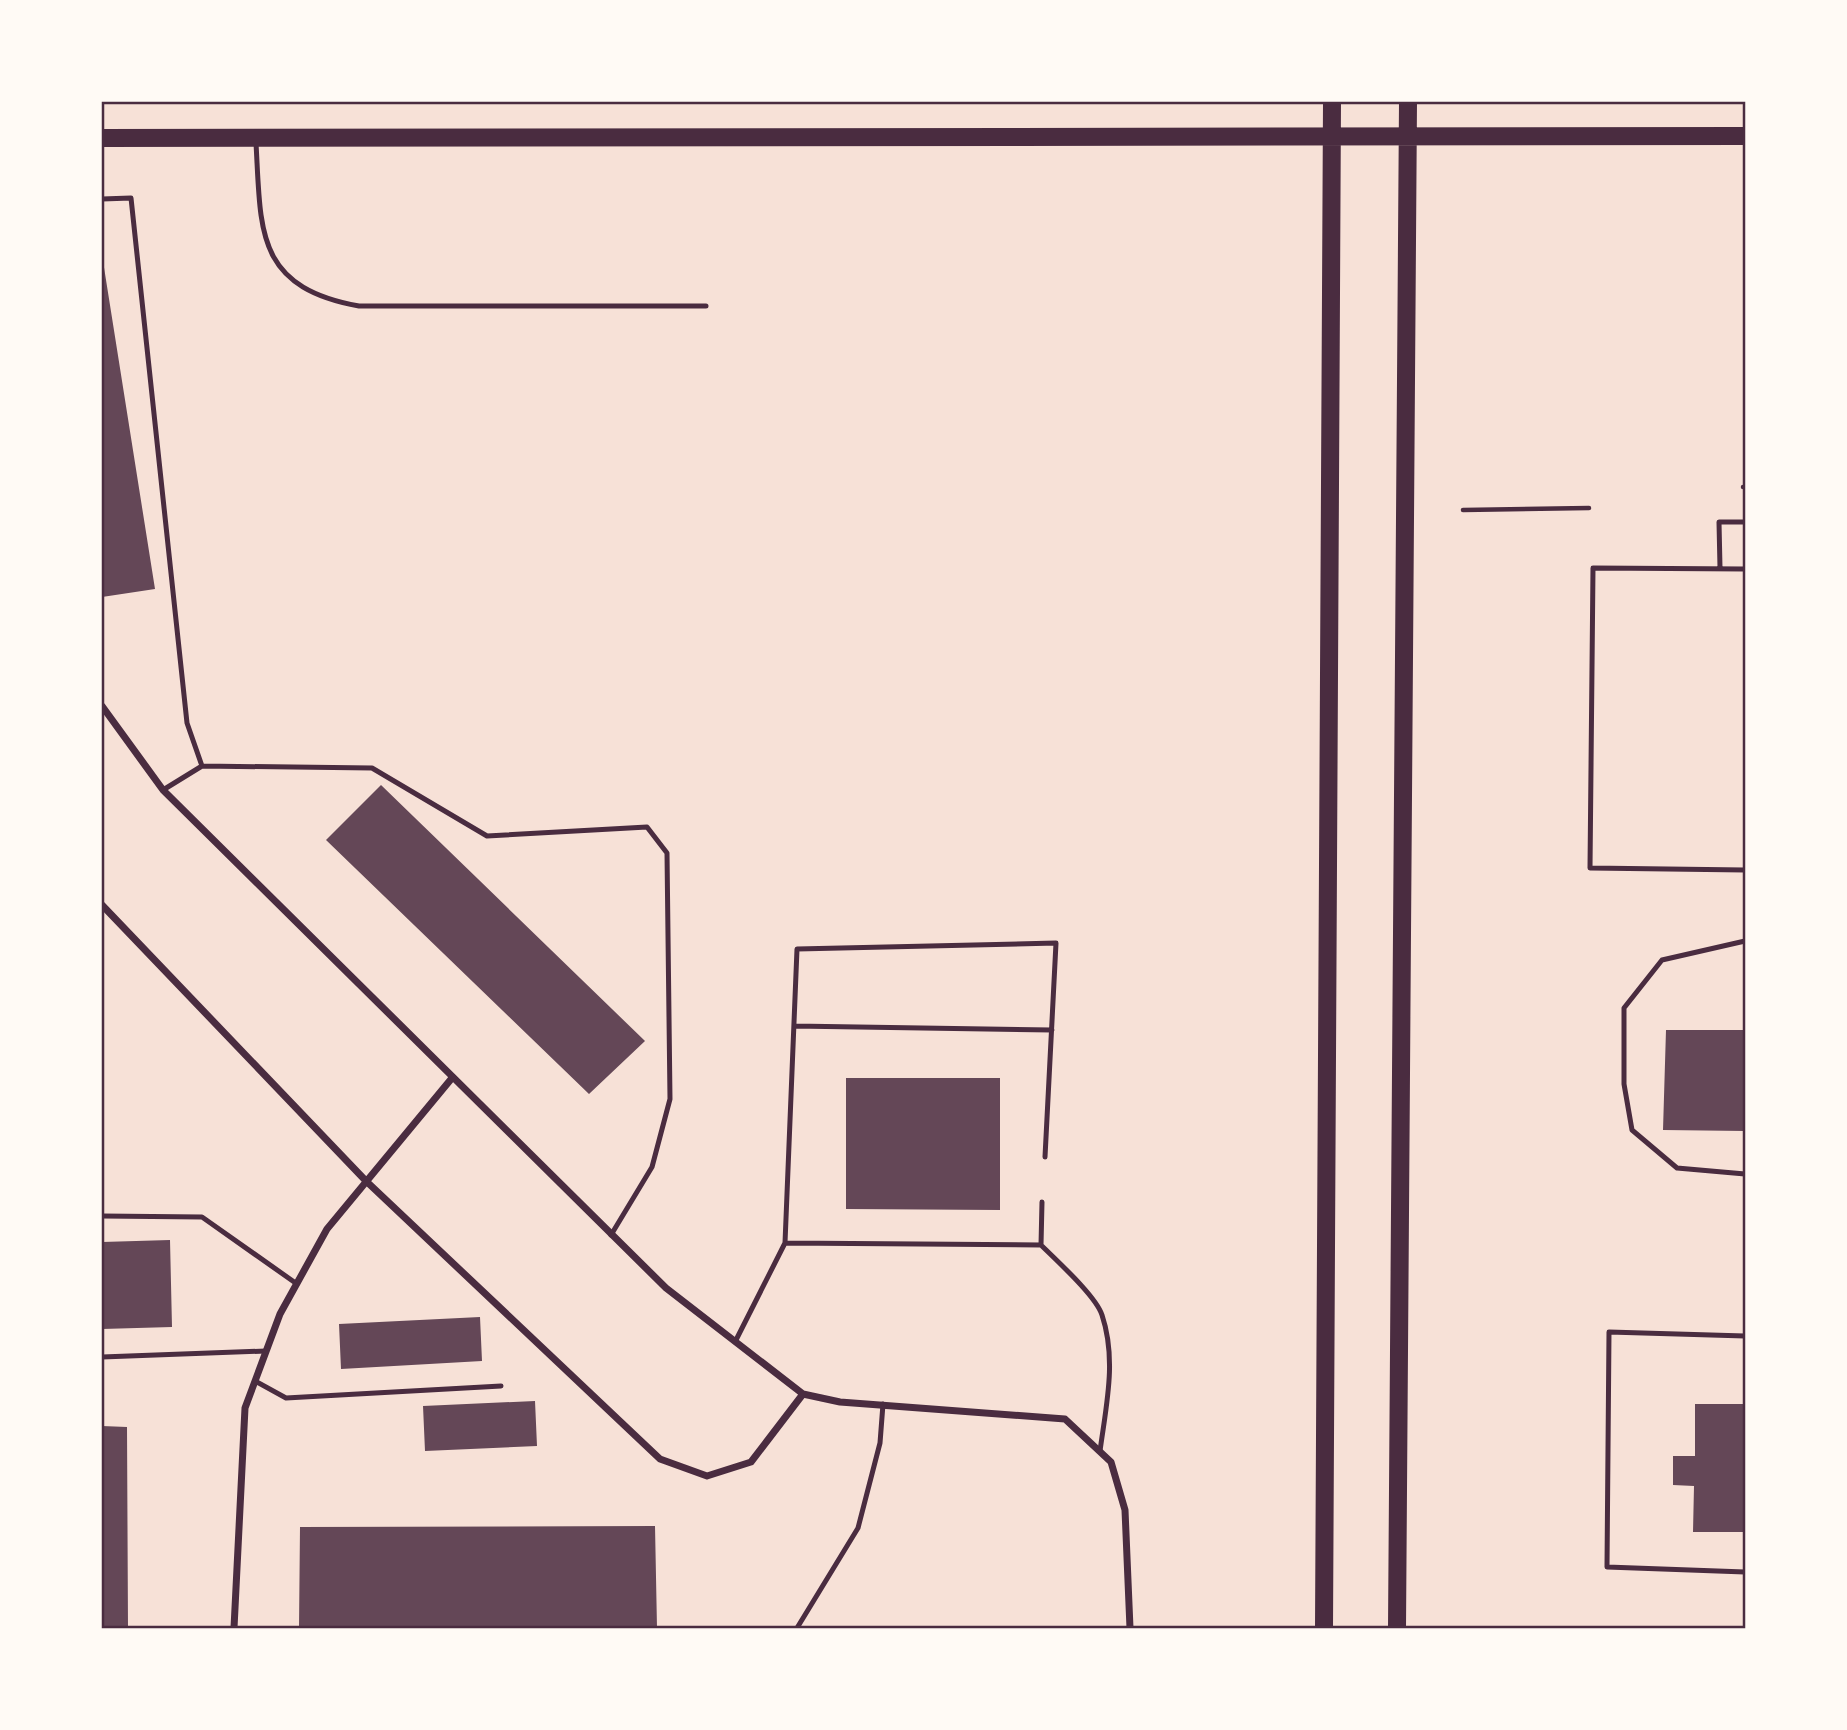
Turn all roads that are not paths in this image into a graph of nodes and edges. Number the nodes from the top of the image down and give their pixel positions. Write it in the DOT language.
graph roads {
  1 [pos="1332,102"];
  2 [pos="1408,102"];
  3 [pos="1745,136"];
  4 [pos="1330,137"];
  5 [pos="102,138"];
  6 [pos="1408,138"];
  7 [pos="256,139"];
  8 [pos="102,199"];
  9 [pos="705,306"];
  10 [pos="1745,522"];
  11 [pos="1720,568"];
  12 [pos="1745,569"];
  13 [pos="102,706"];
  14 [pos="202,766"];
  15 [pos="163,790"];
  16 [pos="1745,870"];
  17 [pos="102,905"];
  18 [pos="1745,941"];
  19 [pos="794,1026"];
  20 [pos="1052,1030"];
  21 [pos="452,1078"];
  22 [pos="1045,1157"];
  23 [pos="1745,1174"];
  24 [pos="366,1181"];
  25 [pos="1042,1202"];
  26 [pos="102,1216"];
  27 [pos="611,1235"];
  28 [pos="785,1243"];
  29 [pos="1041,1245"];
  30 [pos="297,1283"];
  31 [pos="1745,1336"];
  32 [pos="735,1342"];
  33 [pos="266,1351"];
  34 [pos="102,1357"];
  35 [pos="255,1381"];
  36 [pos="501,1387"];
  37 [pos="803,1394"];
  38 [pos="883,1404"];
  39 [pos="1100,1451"];
  40 [pos="1745,1572"];
  41 [pos="234,1629"];
  42 [pos="797,1629"];
  43 [pos="1130,1629"];
  44 [pos="1324,1629"];
  45 [pos="1397,1629"];
  1 -- 4 [label="main road"];
  2 -- 6 [label="main road"];
  3 -- 6 [label="main road"];
  4 -- 6 [label="main road"];
  4 -- 7 [label="main road"];
  4 -- 44 [label="main road"];
  5 -- 7 [label="main road"];
  6 -- 45 [label="main road"];
  7 -- 9 [label="lane"];
  8 -- 14 [label="lane"];
  10 -- 11 [label="lane"];
  11 -- 12 [label="lane"];
  11 -- 16 [label="lane"];
  13 -- 15 [label="street"];
  14 -- 15 [label="lane"];
  14 -- 27 [label="lane"];
  15 -- 21 [label="street"];
  17 -- 24 [label="street"];
  18 -- 23 [label="lane"];
  19 -- 20 [label="lane"];
  19 -- 20 [label="lane"];
  19 -- 28 [label="lane"];
  20 -- 22 [label="lane"];
  21 -- 24 [label="street"];
  21 -- 27 [label="street"];
  24 -- 30 [label="street"];
  24 -- 37 [label="street"];
  25 -- 29 [label="lane"];
  26 -- 30 [label="lane"];
  27 -- 32 [label="street"];
  28 -- 29 [label="lane"];
  28 -- 32 [label="lane"];
  29 -- 39 [label="lane"];
  30 -- 33 [label="street"];
  31 -- 40 [label="lane"];
  32 -- 37 [label="street"];
  33 -- 34 [label="lane"];
  33 -- 35 [label="street"];
  35 -- 36 [label="lane"];
  35 -- 41 [label="street"];
  37 -- 38 [label="street"];
  38 -- 39 [label="street"];
  38 -- 42 [label="lane"];
  39 -- 43 [label="street"];
}
